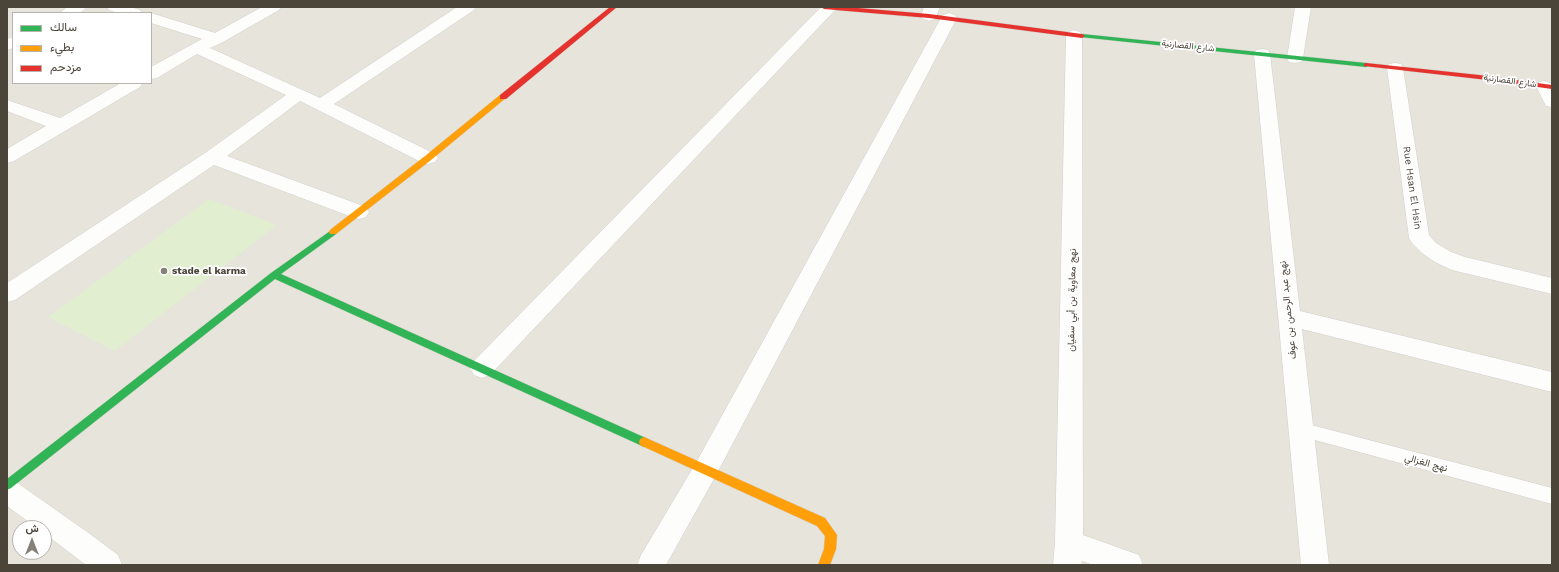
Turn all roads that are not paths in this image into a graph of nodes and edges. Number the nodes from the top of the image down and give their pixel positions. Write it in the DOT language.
graph roads {
  1 [pos="79,7"];
  2 [pos="115,7"];
  3 [pos="273,7"];
  4 [pos="468,7"];
  5 [pos="614,7"];
  6 [pos="827,7"];
  7 [pos="1303,7"];
  8 [pos="70,12"];
  9 [pos="131,12"];
  10 [pos="937,14"];
  11 [pos="152,18"];
  12 [pos="1074,35"];
  13 [pos="217,39"];
  14 [pos="196,48"];
  15 [pos="1262,54"];
  16 [pos="1295,58"];
  17 [pos="1395,68"];
  18 [pos="152,73"];
  19 [pos="132,84"];
  20 [pos="1550,92"];
  21 [pos="299,94"];
  22 [pos="7,105"];
  23 [pos="321,105"];
  24 [pos="60,125"];
  25 [pos="7,157"];
  26 [pos="212,157"];
  27 [pos="428,158"];
  28 [pos="359,212"];
  29 [pos="274,275"];
  30 [pos="1552,286"];
  31 [pos="7,294"];
  32 [pos="1289,317"];
  33 [pos="482,368"];
  34 [pos="1552,382"];
  35 [pos="1300,429"];
  36 [pos="706,470"];
  37 [pos="7,485"];
  38 [pos="7,491"];
  39 [pos="1552,496"];
  40 [pos="1068,554"];
  41 [pos="108,565"];
  42 [pos="651,565"];
  43 [pos="824,565"];
  44 [pos="1129,565"];
  45 [pos="1314,565"];
  1 -- 8 [label="street"];
  2 -- 9 [label="street"];
  3 -- 13 [label="street"];
  4 -- 23 [label="street"];
  5 -- 27 [label="street"];
  6 -- 10 [label="street, شارع القصارنية"];
  6 -- 33 [label="street"];
  7 -- 16 [label="street"];
  10 -- 12 [label="street, شارع القصارنية"];
  10 -- 36 [label="street"];
  11 -- 13 [label="street"];
  12 -- 15 [label="street, شارع القصارنية"];
  12 -- 40 [label="street, نهج معاوية بن أبي سفيان"];
  13 -- 14 [label="street"];
  14 -- 18 [label="street"];
  14 -- 21 [label="street"];
  15 -- 16 [label="street, شارع القصارنية"];
  15 -- 32 [label="street, نهج عبد الرحمن بن عوف"];
  16 -- 17 [label="street, شارع القصارنية"];
  17 -- 20 [label="street, شارع القصارنية"];
  17 -- 30 [label="street, Rue Hsan El Hsin"];
  19 -- 24 [label="street"];
  21 -- 23 [label="street"];
  21 -- 26 [label="street"];
  22 -- 24 [label="street"];
  23 -- 27 [label="street"];
  24 -- 25 [label="street"];
  26 -- 28 [label="street"];
  26 -- 31 [label="street"];
  27 -- 28 [label="street"];
  28 -- 29 [label="street"];
  29 -- 33 [label="street"];
  29 -- 37 [label="street"];
  32 -- 34 [label="street"];
  32 -- 35 [label="street, نهج عبد الرحمن بن عوف"];
  33 -- 36 [label="street"];
  35 -- 39 [label="lane, نهج الغزالي"];
  35 -- 45 [label="street, نهج عبد الرحمن بن عوف"];
  36 -- 42 [label="street"];
  36 -- 43 [label="street"];
  38 -- 41 [label="street"];
  40 -- 44 [label="street"];
}
